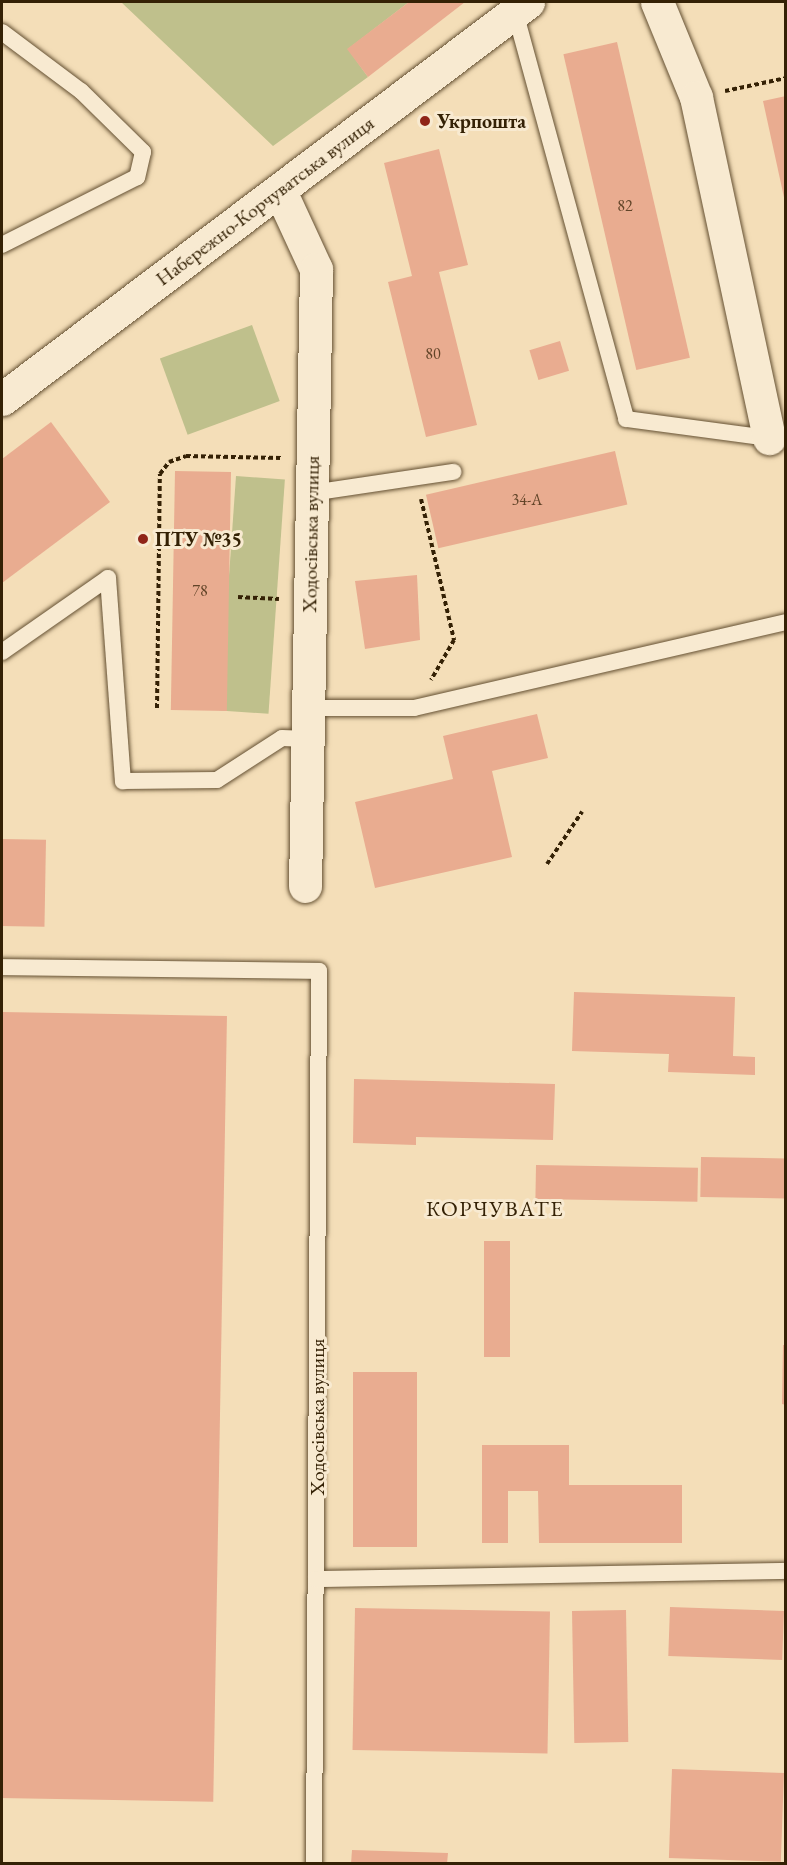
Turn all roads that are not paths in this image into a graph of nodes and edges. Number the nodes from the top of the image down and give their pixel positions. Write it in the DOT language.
graph roads {
  1 [pos="657,2"];
  2 [pos="522,7"];
  3 [pos="2,32"];
  4 [pos="280,190"];
  5 [pos="2,245"];
  6 [pos="2,399"];
  7 [pos="769,438"];
  8 [pos="453,472"];
  9 [pos="312,493"];
  10 [pos="786,622"];
  11 [pos="2,652"];
  12 [pos="308,723"];
  13 [pos="305,886"];
  14 [pos="2,967"];
  15 [pos="786,1571"];
  16 [pos="316,1579"];
  17 [pos="314,1863"];
  1 -- 7 [label="street"];
  2 -- 4 [label="street, Набережно-Корчуватська вулиця"];
  2 -- 7 [label="lane"];
  3 -- 5 [label="lane"];
  4 -- 6 [label="street, Набережно-Корчуватська вулиця"];
  4 -- 9 [label="street, Ходосівська вулиця"];
  8 -- 9 [label="lane"];
  9 -- 12 [label="street, Ходосівська вулиця"];
  10 -- 12 [label="lane"];
  11 -- 12 [label="lane"];
  12 -- 13 [label="street, Ходосівська вулиця"];
  14 -- 16 [label="lane, Ходосівська вулиця"];
  15 -- 16 [label="lane"];
  16 -- 17 [label="lane, Ходосівська вулиця"];
}
